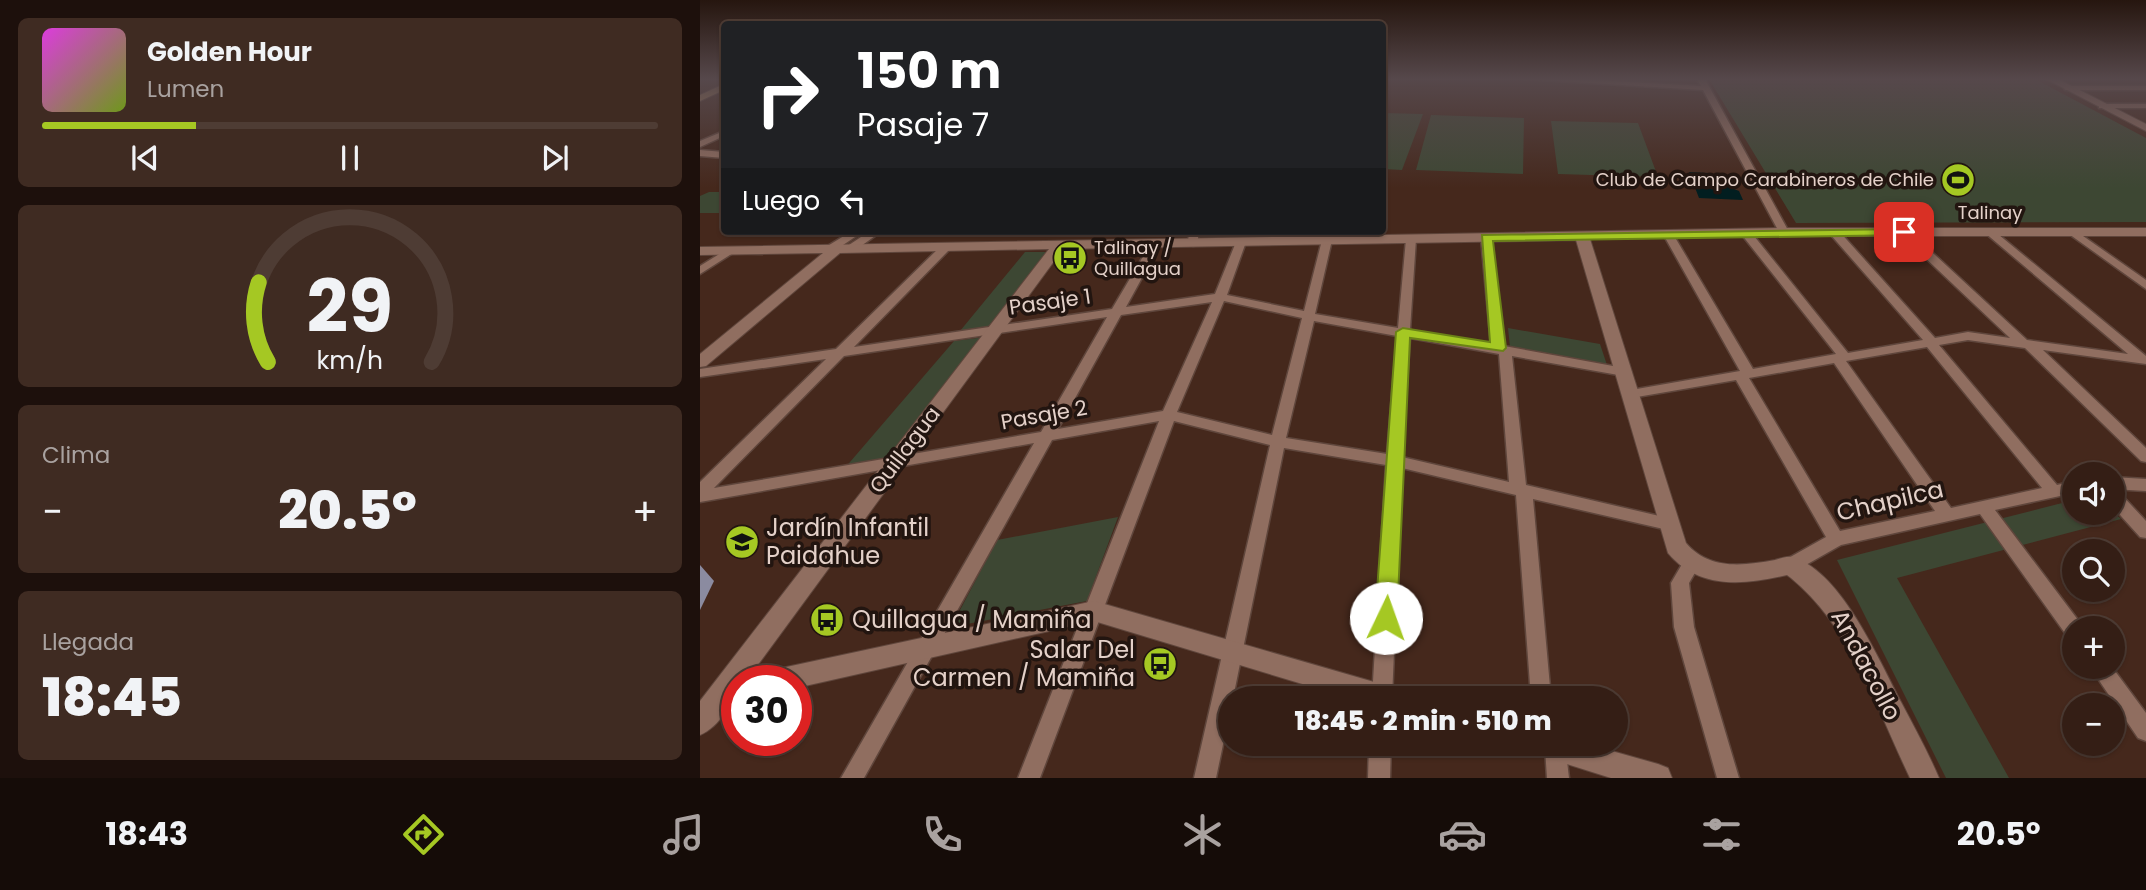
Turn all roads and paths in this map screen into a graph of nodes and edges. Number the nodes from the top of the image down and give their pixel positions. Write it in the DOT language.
graph roads {
  1 [pos="1720,115"];
  2 [pos="2122,115"];
  3 [pos="2144,126"];
  4 [pos="721,134"];
  5 [pos="700,144"];
  6 [pos="700,153"];
  7 [pos="721,155"];
  8 [pos="1784,232"];
  9 [pos="1834,232"];
  10 [pos="1904,232"];
  11 [pos="1989,232"];
  12 [pos="2073,232"];
  13 [pos="2146,232"];
  14 [pos="1746,233"];
  15 [pos="1668,234"];
  16 [pos="855,235"];
  17 [pos="869,235"];
  18 [pos="1582,236"];
  19 [pos="1194,237"];
  20 [pos="1486,238"];
  21 [pos="1410,239"];
  22 [pos="1327,240"];
  23 [pos="1241,242"];
  24 [pos="1156,243"];
  25 [pos="1059,245"];
  26 [pos="946,247"];
  27 [pos="839,249"];
  28 [pos="700,251"];
  29 [pos="729,251"];
  30 [pos="700,271"];
  31 [pos="2146,285"];
  32 [pos="1220,297"];
  33 [pos="1118,312"];
  34 [pos="1308,316"];
  35 [pos="995,330"];
  36 [pos="1403,332"];
  37 [pos="1931,342"];
  38 [pos="2026,343"];
  39 [pos="1502,349"];
  40 [pos="840,353"];
  41 [pos="1841,358"];
  42 [pos="2145,360"];
  43 [pos="700,362"];
  44 [pos="1624,372"];
  45 [pos="700,373"];
  46 [pos="1745,374"];
  47 [pos="1631,394"];
  48 [pos="1169,415"];
  49 [pos="1045,436"];
  50 [pos="1278,442"];
  51 [pos="2146,457"];
  52 [pos="897,461"];
  53 [pos="1394,461"];
  54 [pos="2125,484"];
  55 [pos="2146,485"];
  56 [pos="1521,489"];
  57 [pos="2062,490"];
  58 [pos="2054,492"];
  59 [pos="700,494"];
  60 [pos="1984,508"];
  61 [pos="2125,509"];
  62 [pos="1947,515"];
  63 [pos="1668,524"];
  64 [pos="2146,532"];
  65 [pos="1836,539"];
  66 [pos="1688,562"];
  67 [pos="1791,565"];
  68 [pos="1094,611"];
  69 [pos="2064,616"];
  70 [pos="927,648"];
  71 [pos="1231,652"];
  72 [pos="812,673"];
  73 [pos="2109,679"];
  74 [pos="1344,686"];
  75 [pos="1385,686"];
  76 [pos="1540,686"];
  77 [pos="720,694"];
  78 [pos="700,722"];
  79 [pos="2146,731"];
  80 [pos="1380,756"];
  81 [pos="1551,756"];
  82 [pos="1584,756"];
  83 [pos="852,778"];
  84 [pos="1029,778"];
  85 [pos="1205,778"];
  86 [pos="1379,778"];
  87 [pos="1558,778"];
  88 [pos="1658,778"];
  89 [pos="1728,778"];
  90 [pos="1925,778"];
  1 -- 8 [label="street"];
  2 -- 3 [label="street"];
  4 -- 5 [label="street"];
  6 -- 7 [label="street"];
  8 -- 9 [label="street, Talinay"];
  8 -- 14 [label="street, Talinay"];
  9 -- 10 [label="street, Talinay"];
  9 -- 37 [label="street"];
  10 -- 11 [label="street, Talinay"];
  10 -- 38 [label="street"];
  11 -- 12 [label="street, Talinay"];
  11 -- 42 [label="street"];
  12 -- 13 [label="street, Talinay"];
  12 -- 31 [label="street"];
  14 -- 15 [label="street, Talinay"];
  14 -- 41 [label="street"];
  15 -- 18 [label="street, Talinay"];
  15 -- 46 [label="street"];
  16 -- 27 [label="street"];
  17 -- 27 [label="street"];
  18 -- 20 [label="street, Talinay"];
  18 -- 44 [label="street"];
  19 -- 23 [label="street, Talinay"];
  19 -- 24 [label="street, Talinay"];
  20 -- 21 [label="street, Talinay"];
  20 -- 39 [label="street"];
  21 -- 22 [label="street, Talinay"];
  21 -- 36 [label="street"];
  22 -- 23 [label="street, Talinay"];
  22 -- 34 [label="street"];
  23 -- 32 [label="street"];
  24 -- 25 [label="street, Talinay"];
  24 -- 33 [label="street"];
  25 -- 26 [label="street, Talinay"];
  25 -- 35 [label="street, Quillagua"];
  26 -- 27 [label="street, Talinay"];
  26 -- 40 [label="street"];
  27 -- 29 [label="street, Talinay"];
  27 -- 43 [label="street"];
  28 -- 29 [label="street, Talinay"];
  29 -- 30 [label="street"];
  32 -- 33 [label="street, Pasaje 1"];
  32 -- 34 [label="street, Pasaje 1"];
  32 -- 48 [label="street"];
  33 -- 35 [label="street, Pasaje 1"];
  33 -- 49 [label="street"];
  34 -- 36 [label="street, Pasaje 1"];
  34 -- 50 [label="street"];
  35 -- 40 [label="street, Pasaje 1"];
  35 -- 52 [label="street, Quillagua"];
  36 -- 39 [label="street, Pasaje 1"];
  36 -- 53 [label="street"];
  37 -- 38 [label="street"];
  37 -- 41 [label="street"];
  37 -- 58 [label="street"];
  38 -- 42 [label="street"];
  38 -- 51 [label="street"];
  39 -- 44 [label="street, Pasaje 1"];
  39 -- 56 [label="street"];
  40 -- 45 [label="street, Pasaje 1"];
  40 -- 59 [label="street"];
  41 -- 46 [label="street"];
  41 -- 62 [label="street"];
  44 -- 47 [label="street"];
  46 -- 47 [label="street"];
  46 -- 65 [label="street"];
  47 -- 63 [label="street"];
  48 -- 49 [label="street, Pasaje 2"];
  48 -- 50 [label="street, Pasaje 2"];
  48 -- 68 [label="street"];
  49 -- 52 [label="street, Pasaje 2"];
  49 -- 70 [label="street"];
  50 -- 53 [label="street, Pasaje 2"];
  50 -- 71 [label="street"];
  52 -- 59 [label="street, Pasaje 2"];
  52 -- 77 [label="street, Quillagua"];
  53 -- 56 [label="street, Pasaje 2"];
  53 -- 75 [label="street"];
  54 -- 55 [label="street"];
  56 -- 63 [label="street, Pasaje 2"];
  56 -- 76 [label="street"];
  57 -- 58 [label="street, Chapilca"];
  58 -- 60 [label="street, Chapilca"];
  60 -- 62 [label="street, Chapilca"];
  60 -- 69 [label="street"];
  61 -- 64 [label="street"];
  62 -- 65 [label="street, Chapilca"];
  63 -- 66 [label="street"];
  65 -- 67 [label="street, Chapilca"];
  66 -- 67 [label="street, Chapilca"];
  66 -- 89 [label="street"];
  67 -- 90 [label="street, Andacollo"];
  68 -- 70 [label="street"];
  68 -- 71 [label="street"];
  68 -- 84 [label="street"];
  70 -- 72 [label="street"];
  70 -- 83 [label="street"];
  71 -- 74 [label="street"];
  71 -- 85 [label="street"];
  73 -- 79 [label="street"];
  77 -- 78 [label="street, Quillagua"];
  80 -- 86 [label="street"];
  81 -- 87 [label="street"];
  82 -- 88 [label="street"];
}
